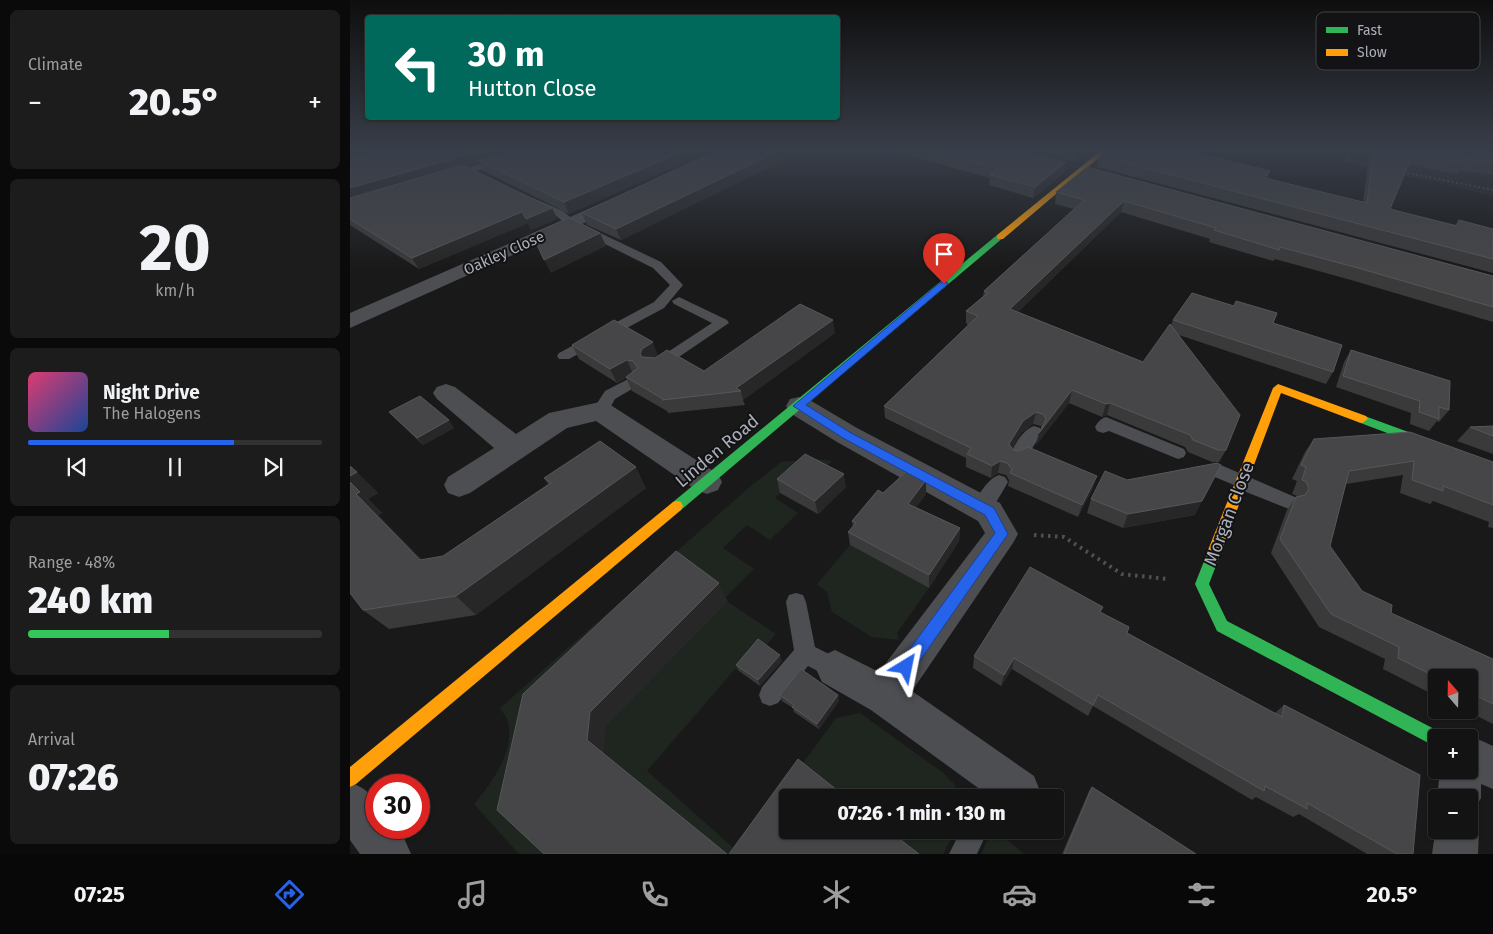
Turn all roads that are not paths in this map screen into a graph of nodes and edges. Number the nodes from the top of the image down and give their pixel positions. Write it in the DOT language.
graph roads {
  1 [pos="1052,189"];
  2 [pos="633,194"];
  3 [pos="523,196"];
  4 [pos="571,223"];
  5 [pos="679,301"];
  6 [pos="350,321"];
  7 [pos="564,356"];
  8 [pos="654,367"];
  9 [pos="634,381"];
  10 [pos="446,393"];
  11 [pos="799,406"];
  12 [pos="600,411"];
  13 [pos="1103,427"];
  14 [pos="1034,432"];
  15 [pos="515,449"];
  16 [pos="1178,453"];
  17 [pos="1017,456"];
  18 [pos="1493,468"];
  19 [pos="1216,470"];
  20 [pos="707,482"];
  21 [pos="1000,482"];
  22 [pos="1242,482"];
  23 [pos="459,485"];
  24 [pos="1290,502"];
  25 [pos="981,508"];
  26 [pos="796,602"];
  27 [pos="805,653"];
  28 [pos="835,669"];
  29 [pos="770,695"];
  30 [pos="885,696"];
  31 [pos="1428,735"];
  32 [pos="1478,760"];
  33 [pos="1493,768"];
  34 [pos="350,778"];
  35 [pos="1005,789"];
  36 [pos="350,804"];
  37 [pos="970,839"];
  38 [pos="1456,839"];
  39 [pos="388,854"];
  40 [pos="962,854"];
  41 [pos="1455,854"];
  1 -- 11 [label="street, Linden Road"];
  2 -- 4 [label="street, Oakley Close"];
  3 -- 4 [label="lane"];
  4 -- 6 [label="street, Oakley Close"];
  4 -- 7 [label="lane"];
  5 -- 8 [label="lane"];
  9 -- 12 [label="lane"];
  10 -- 15 [label="street"];
  11 -- 20 [label="street, Linden Road"];
  11 -- 25 [label="street"];
  12 -- 15 [label="street"];
  12 -- 20 [label="street"];
  13 -- 16 [label="lane"];
  14 -- 17 [label="lane"];
  15 -- 23 [label="street"];
  18 -- 22 [label="street, Morgan Close"];
  19 -- 22 [label="lane"];
  20 -- 34 [label="street, Linden Road"];
  21 -- 25 [label="lane"];
  22 -- 24 [label="lane"];
  22 -- 31 [label="street, Morgan Close"];
  25 -- 30 [label="street"];
  26 -- 27 [label="lane"];
  27 -- 28 [label="lane"];
  27 -- 29 [label="lane"];
  28 -- 30 [label="street"];
  30 -- 35 [label="street"];
  32 -- 33 [label="street"];
  36 -- 39 [label="street"];
  37 -- 40 [label="lane"];
  38 -- 41 [label="street"];
}
